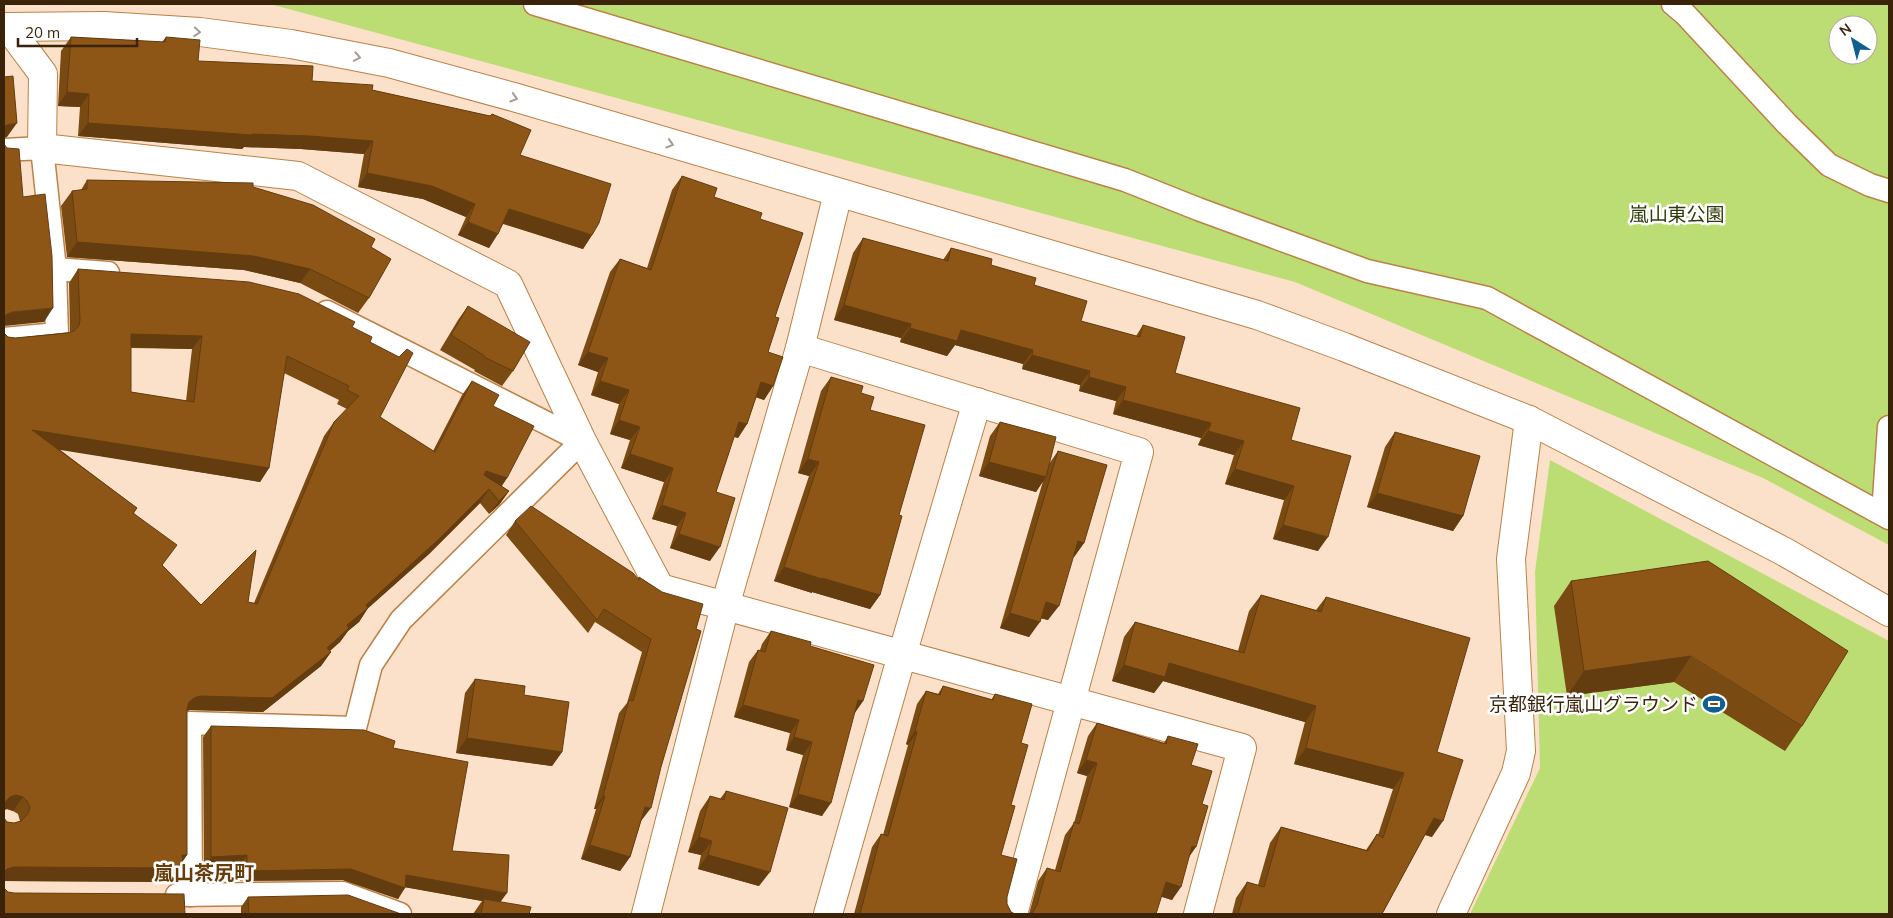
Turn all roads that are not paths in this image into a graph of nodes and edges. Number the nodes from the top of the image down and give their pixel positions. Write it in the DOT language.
graph roads {
  1 [pos="535,4"];
  2 [pos="1673,4"];
  3 [pos="6,27"];
  4 [pos="42,148"];
  5 [pos="4,150"];
  6 [pos="1889,191"];
  7 [pos="838,193"];
  8 [pos="55,269"];
  9 [pos="133,275"];
  10 [pos="311,304"];
  11 [pos="4,339"];
  12 [pos="800,348"];
  13 [pos="977,402"];
  14 [pos="1529,420"];
  15 [pos="1889,427"];
  16 [pos="582,442"];
  17 [pos="1886,516"];
  18 [pos="725,606"];
  19 [pos="1889,612"];
  20 [pos="902,655"];
  21 [pos="1071,701"];
  22 [pos="152,895"];
  23 [pos="191,895"];
  24 [pos="216,904"];
  25 [pos="400,914"];
  26 [pos="646,914"];
  27 [pos="828,914"];
  28 [pos="1013,914"];
  29 [pos="1198,914"];
  30 [pos="1451,914"];
  1 -- 17 [label="lane"];
  2 -- 6 [label="lane"];
  3 -- 4 [label="street"];
  3 -- 7 [label="street, one-way"];
  4 -- 5 [label="lane"];
  4 -- 8 [label="lane"];
  4 -- 16 [label="street"];
  7 -- 12 [label="street"];
  7 -- 14 [label="street"];
  8 -- 9 [label="lane"];
  8 -- 11 [label="lane"];
  10 -- 16 [label="lane"];
  12 -- 13 [label="street"];
  12 -- 18 [label="street"];
  13 -- 20 [label="street"];
  13 -- 21 [label="street"];
  14 -- 19 [label="street"];
  14 -- 30 [label="street"];
  15 -- 17 [label="lane"];
  16 -- 18 [label="street"];
  16 -- 23 [label="lane"];
  18 -- 20 [label="street"];
  18 -- 26 [label="street"];
  20 -- 21 [label="street"];
  20 -- 27 [label="street"];
  21 -- 28 [label="street"];
  21 -- 29 [label="street"];
  22 -- 23 [label="lane"];
  23 -- 24 [label="lane"];
  24 -- 25 [label="lane"];
}
